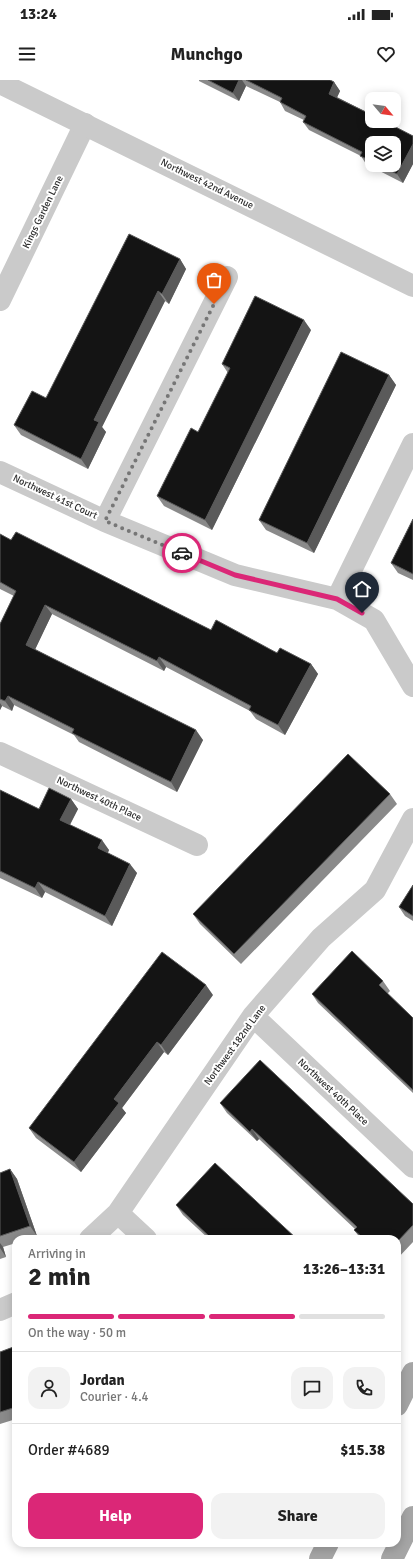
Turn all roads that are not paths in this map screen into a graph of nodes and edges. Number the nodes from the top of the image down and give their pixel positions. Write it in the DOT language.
graph roads {
  1 [pos="0,83"];
  2 [pos="85,124"];
  3 [pos="227,277"];
  4 [pos="413,286"];
  5 [pos="0,300"];
  6 [pos="413,444"];
  7 [pos="0,472"];
  8 [pos="105,521"];
  9 [pos="337,599"];
  10 [pos="413,686"];
  11 [pos="0,753"];
  12 [pos="413,819"];
  13 [pos="197,845"];
  14 [pos="253,1016"];
  15 [pos="413,1167"];
  16 [pos="118,1213"];
  17 [pos="94,1235"];
  18 [pos="142,1235"];
  19 [pos="12,1305"];
  20 [pos="0,1310"];
  21 [pos="413,1373"];
  22 [pos="401,1397"];
  23 [pos="413,1517"];
  24 [pos="401,1541"];
  25 [pos="326,1547"];
  26 [pos="398,1547"];
  27 [pos="320,1559"];
  28 [pos="392,1559"];
  1 -- 2 [label="street, Northwest 42nd Avenue"];
  2 -- 4 [label="street, Northwest 42nd Avenue"];
  2 -- 5 [label="street, Kings Garden Lane"];
  3 -- 8 [label="street"];
  6 -- 9 [label="street"];
  7 -- 8 [label="street, Northwest 41st Court"];
  8 -- 9 [label="street, Northwest 41st Court"];
  9 -- 10 [label="street, Northwest 41st Court"];
  11 -- 13 [label="street, Northwest 40th Place"];
  12 -- 14 [label="street, Northwest 182nd Lane"];
  14 -- 15 [label="street, Northwest 40th Place"];
  14 -- 16 [label="street, Northwest 182nd Lane"];
  16 -- 17 [label="street, Northwest 182nd Lane"];
  16 -- 18 [label="street"];
  19 -- 20 [label="street"];
  21 -- 22 [label="main road"];
  23 -- 24 [label="main road"];
  25 -- 27 [label="main road"];
  26 -- 28 [label="main road"];
}
